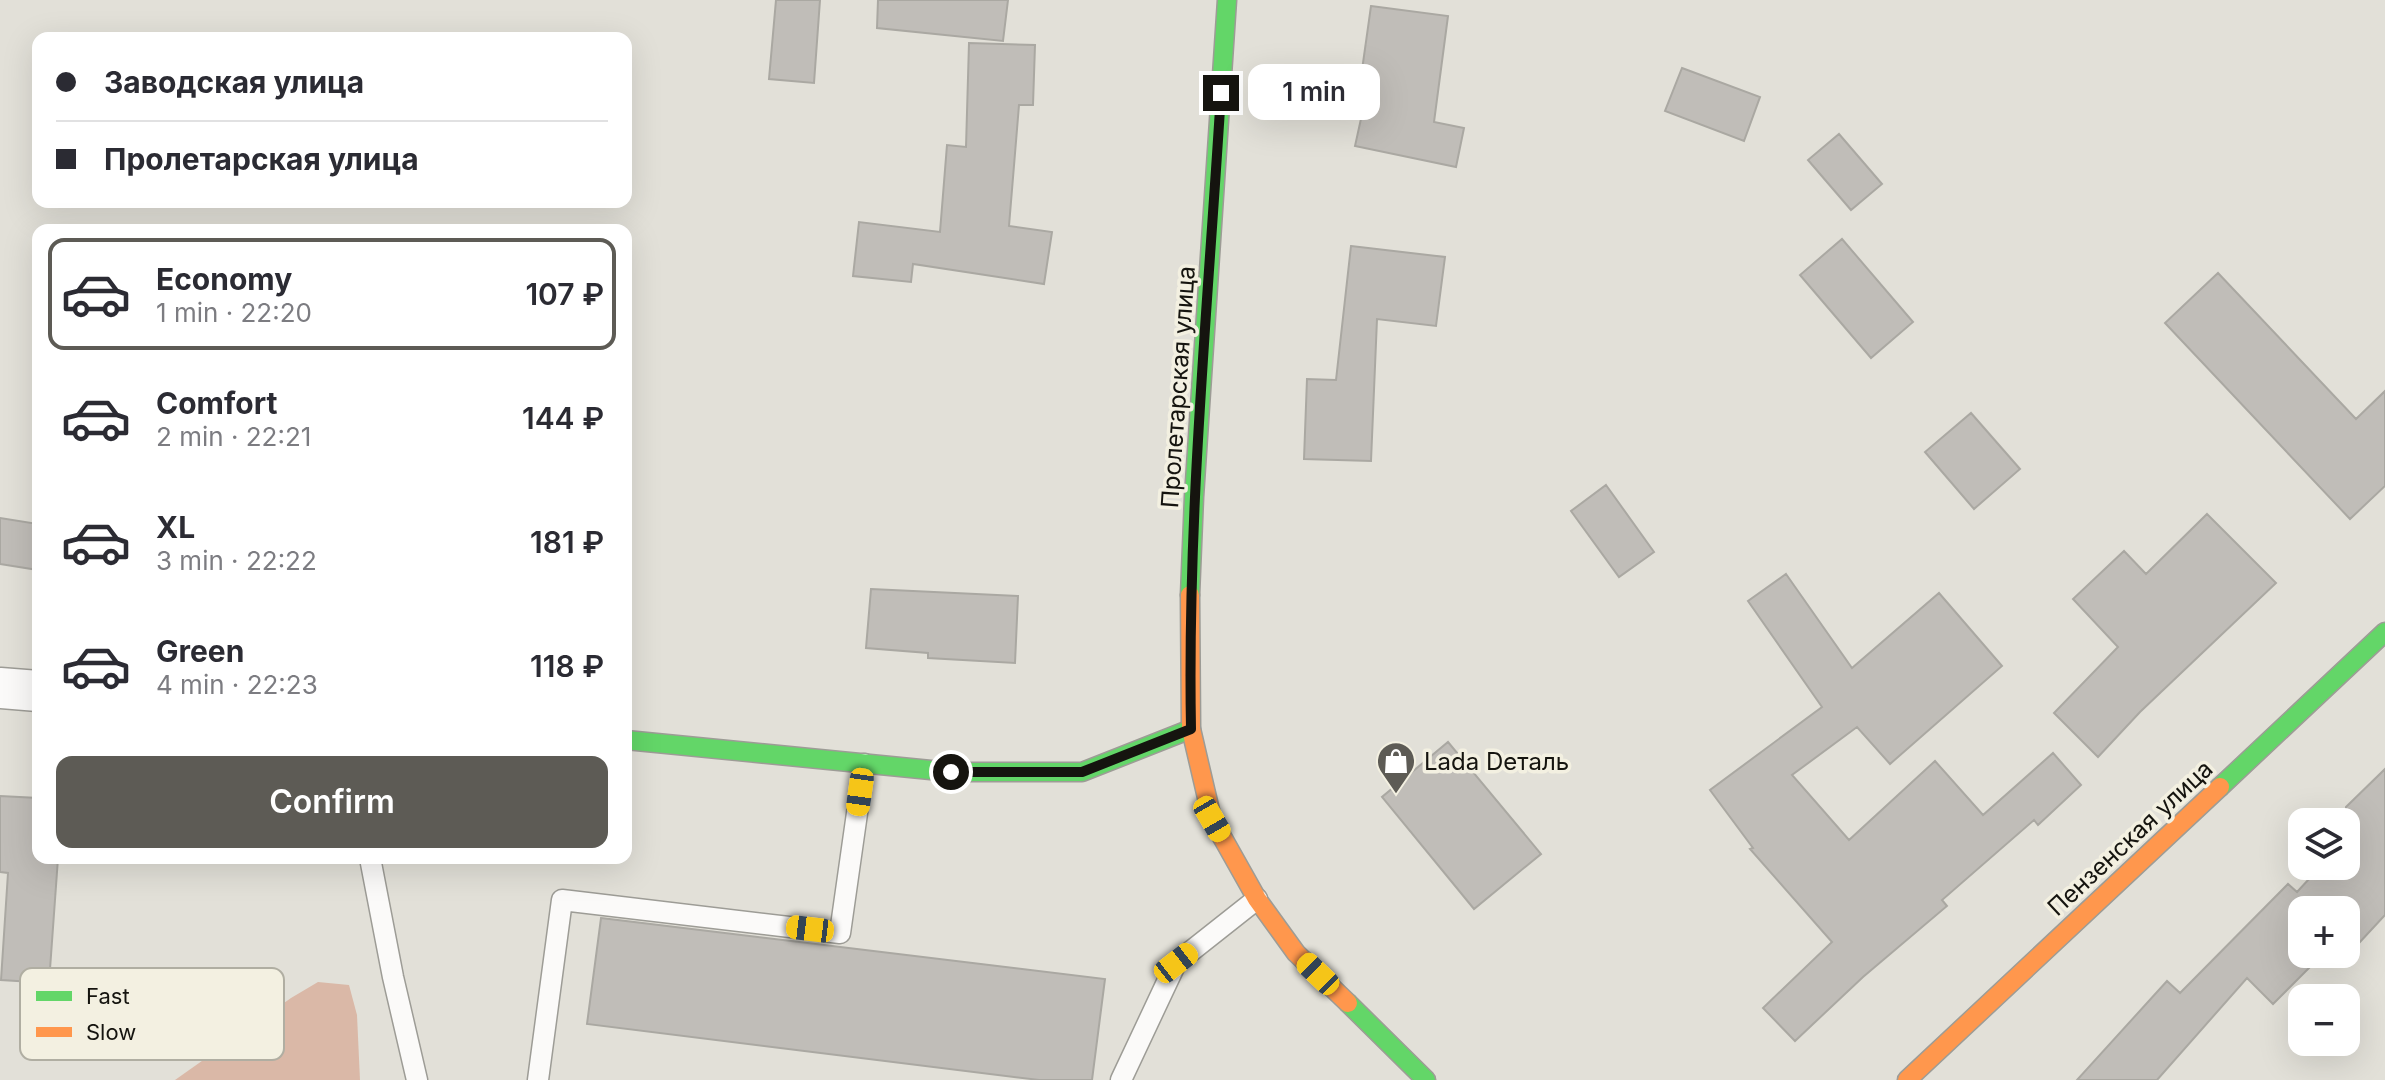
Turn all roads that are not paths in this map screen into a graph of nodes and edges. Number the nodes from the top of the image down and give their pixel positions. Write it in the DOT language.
graph roads {
  1 [pos="1227,0"];
  2 [pos="2385,632"];
  3 [pos="0,688"];
  4 [pos="32,691"];
  5 [pos="1191,729"];
  6 [pos="632,741"];
  7 [pos="864,764"];
  8 [pos="371,864"];
  9 [pos="1257,899"];
  10 [pos="417,1080"];
  11 [pos="538,1080"];
  12 [pos="1121,1080"];
  13 [pos="1426,1080"];
  14 [pos="1907,1080"];
  1 -- 5 [label="street, Пролетарская улица"];
  2 -- 14 [label="street, Пензенская улица"];
  3 -- 4 [label="street"];
  5 -- 7 [label="street"];
  5 -- 9 [label="street, Пролетарская улица"];
  6 -- 7 [label="street"];
  7 -- 11 [label="lane"];
  8 -- 10 [label="lane"];
  9 -- 12 [label="lane"];
  9 -- 13 [label="street, Пролетарская улица"];
}
